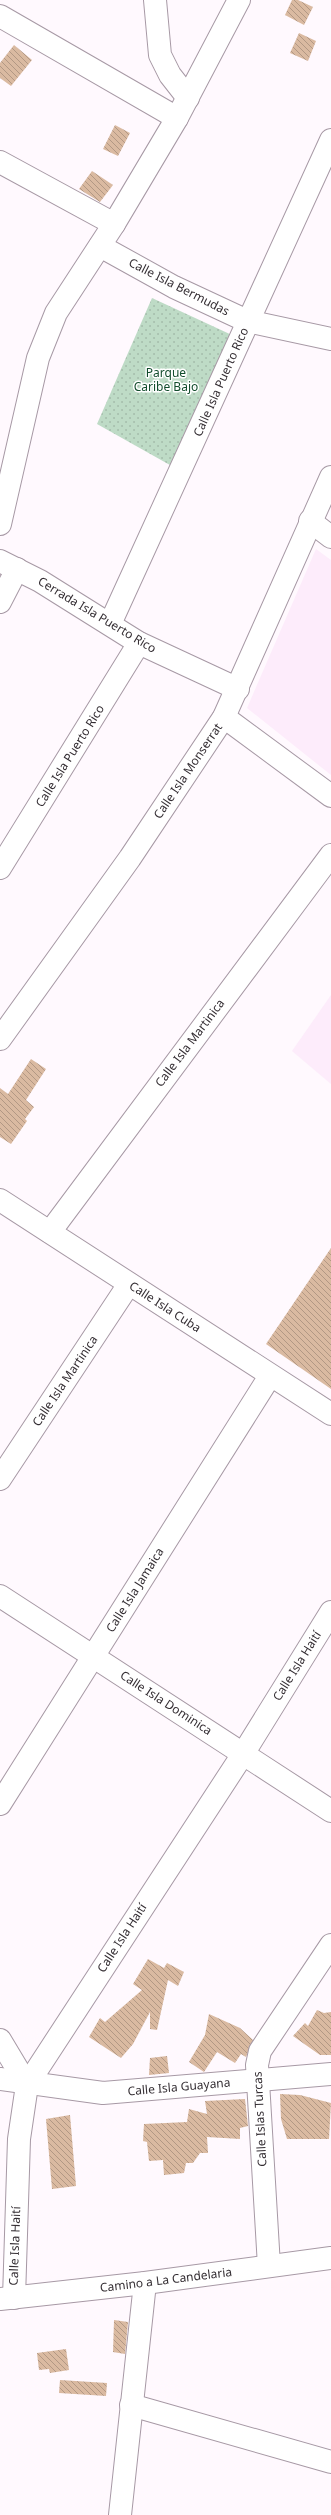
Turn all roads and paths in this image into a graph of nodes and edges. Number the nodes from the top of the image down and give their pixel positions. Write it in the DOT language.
graph roads {
  1 [pos="155,0"];
  2 [pos="239,0"];
  3 [pos="0,16"];
  4 [pos="188,98"];
  5 [pos="177,118"];
  6 [pos="331,140"];
  7 [pos="0,162"];
  8 [pos="114,224"];
  9 [pos="100,246"];
  10 [pos="247,321"];
  11 [pos="331,339"];
  12 [pos="331,477"];
  13 [pos="310,521"];
  14 [pos="0,524"];
  15 [pos="331,537"];
  16 [pos="8,565"];
  17 [pos="0,602"];
  18 [pos="110,624"];
  19 [pos="139,643"];
  20 [pos="238,689"];
  21 [pos="224,717"];
  22 [pos="331,796"];
  23 [pos="331,855"];
  24 [pos="0,868"];
  25 [pos="0,1039"];
  26 [pos="0,1200"];
  27 [pos="50,1232"];
  28 [pos="130,1284"];
  29 [pos="270,1376"];
  30 [pos="331,1414"];
  31 [pos="0,1479"];
  32 [pos="0,1596"];
  33 [pos="331,1612"];
  34 [pos="93,1656"];
  35 [pos="243,1754"];
  36 [pos="0,1804"];
  37 [pos="331,1810"];
  38 [pos="331,1945"];
  39 [pos="0,2040"];
  40 [pos="331,2074"];
  41 [pos="0,2079"];
  42 [pos="257,2080"];
  43 [pos="27,2085"];
  44 [pos="331,2258"];
  45 [pos="269,2266"];
  46 [pos="145,2283"];
  47 [pos="7,2299"];
  48 [pos="131,2405"];
  49 [pos="331,2462"];
  50 [pos="120,2515"];
  1 -- 4 [label="street"];
  2 -- 4 [label="street"];
  3 -- 5 [label="street"];
  4 -- 5 [label="street"];
  5 -- 8 [label="street"];
  6 -- 10 [label="street, Calle Isla Puerto Rico"];
  7 -- 8 [label="street"];
  8 -- 9 [label="street"];
  9 -- 10 [label="street, Calle Isla Bermudas"];
  9 -- 14 [label="street"];
  10 -- 11 [label="street, Calle Isla Bermudas"];
  10 -- 18 [label="street, Calle Isla Puerto Rico"];
  12 -- 13 [label="street, Calle Isla Monserrat"];
  13 -- 15 [label="street"];
  13 -- 20 [label="street, Calle Isla Monserrat"];
  16 -- 17 [label="street"];
  16 -- 18 [label="street, Cerrada Isla Puerto Rico"];
  18 -- 19 [label="street, Cerrada Isla Puerto Rico"];
  19 -- 20 [label="street, Cerrada Isla Puerto Rico"];
  19 -- 24 [label="street, Calle Isla Puerto Rico"];
  20 -- 21 [label="street, Calle Isla Monserrat"];
  21 -- 22 [label="street"];
  21 -- 25 [label="street, Calle Isla Monserrat"];
  23 -- 27 [label="street, Calle Isla Martinica"];
  26 -- 27 [label="street, Calle Isla Cuba"];
  27 -- 28 [label="street, Calle Isla Cuba"];
  28 -- 29 [label="street, Calle Isla Cuba"];
  28 -- 31 [label="street, Calle Isla Martinica"];
  29 -- 30 [label="street, Calle Isla Cuba"];
  29 -- 34 [label="street, Calle Isla Jamaica"];
  32 -- 34 [label="street, Calle Isla Dominica"];
  33 -- 35 [label="street, Calle Isla Haití"];
  34 -- 35 [label="street, Calle Isla Dominica"];
  34 -- 36 [label="street, Calle Isla Jamaica"];
  35 -- 37 [label="street, Calle Isla Dominica"];
  35 -- 43 [label="street, Calle Isla Haití"];
  38 -- 42 [label="street, Calle Islas Turcas"];
  39 -- 43 [label="street"];
  40 -- 42 [label="street, Calle Isla Guayana"];
  41 -- 43 [label="street, Calle Isla Guayana"];
  42 -- 43 [label="street, Calle Isla Guayana"];
  42 -- 45 [label="street, Calle Islas Turcas"];
  43 -- 47 [label="street, Calle Isla Haití"];
  44 -- 45 [label="street, Camino a La Candelaria"];
  45 -- 46 [label="street, Camino a La Candelaria"];
  46 -- 47 [label="street, Camino a La Candelaria"];
  46 -- 48 [label="street"];
  48 -- 49 [label="street"];
  48 -- 50 [label="street"];
}
